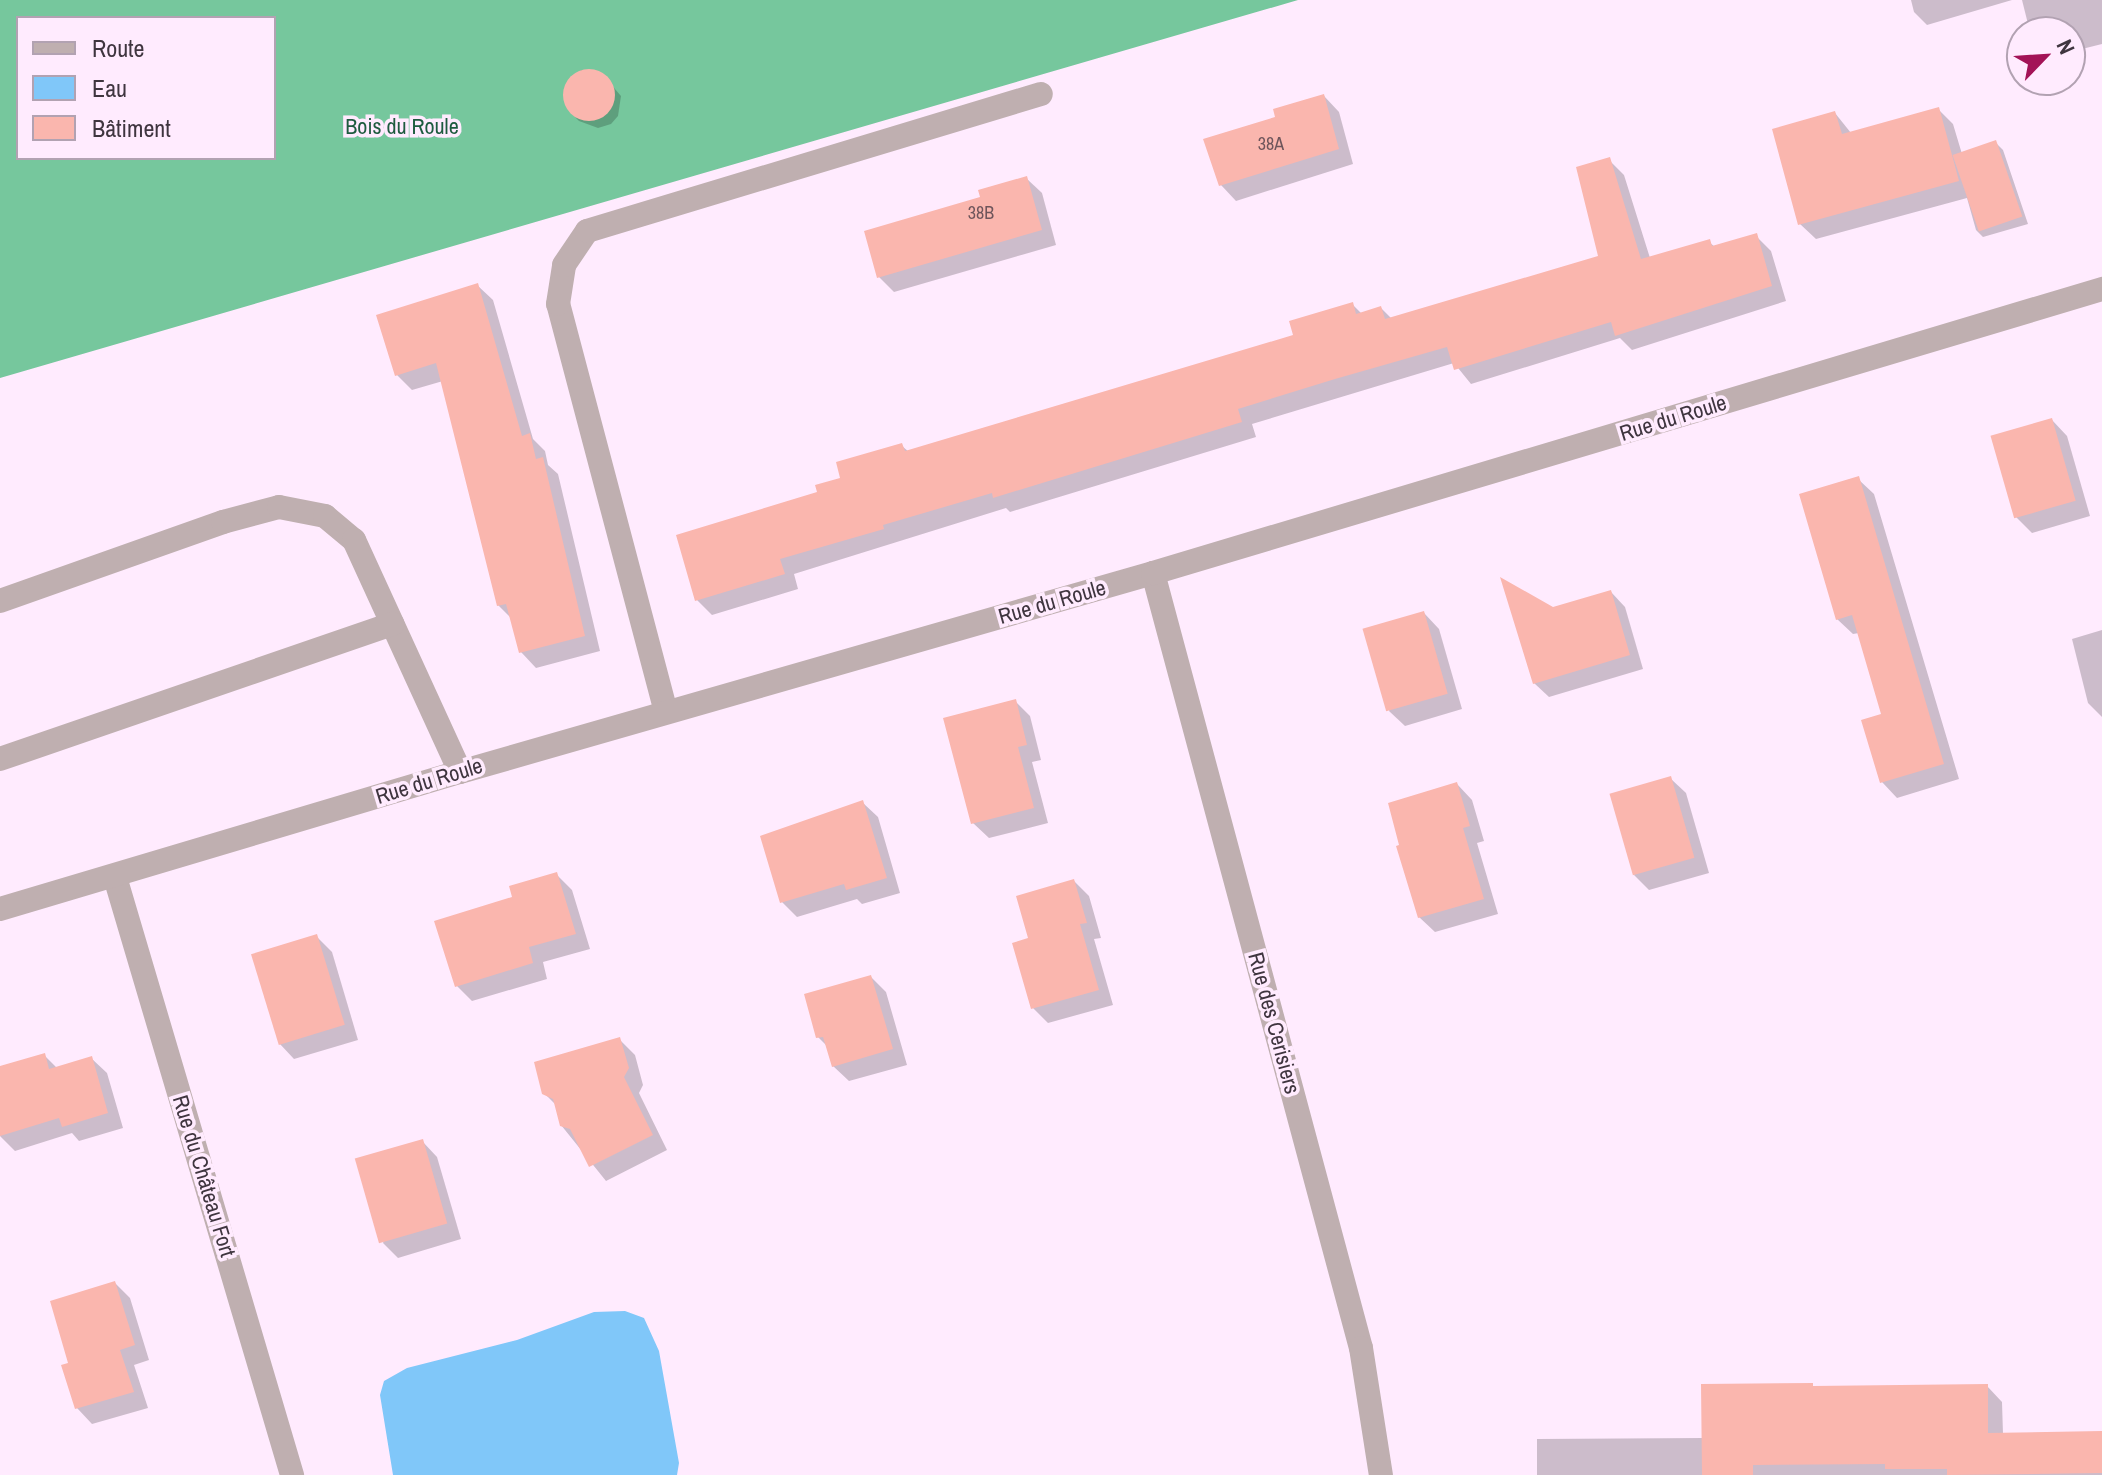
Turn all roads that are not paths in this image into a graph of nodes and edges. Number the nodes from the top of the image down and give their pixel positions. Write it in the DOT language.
graph roads {
  1 [pos="1041,94"];
  2 [pos="2102,289"];
  3 [pos="1153,573"];
  4 [pos="0,601"];
  5 [pos="392,624"];
  6 [pos="666,712"];
  7 [pos="0,759"];
  8 [pos="460,772"];
  9 [pos="115,877"];
  10 [pos="0,909"];
  11 [pos="292,1475"];
  12 [pos="1381,1475"];
  1 -- 6 [label="street"];
  2 -- 3 [label="street, Rue du Roule"];
  3 -- 6 [label="street, Rue du Roule"];
  3 -- 12 [label="street, Rue des Cerisiers"];
  4 -- 5 [label="street"];
  5 -- 7 [label="street"];
  5 -- 8 [label="street"];
  6 -- 8 [label="street, Rue du Roule"];
  8 -- 9 [label="street, Rue du Roule"];
  9 -- 10 [label="street, Rue du Roule"];
  9 -- 11 [label="street, Rue du Château Fort"];
}
